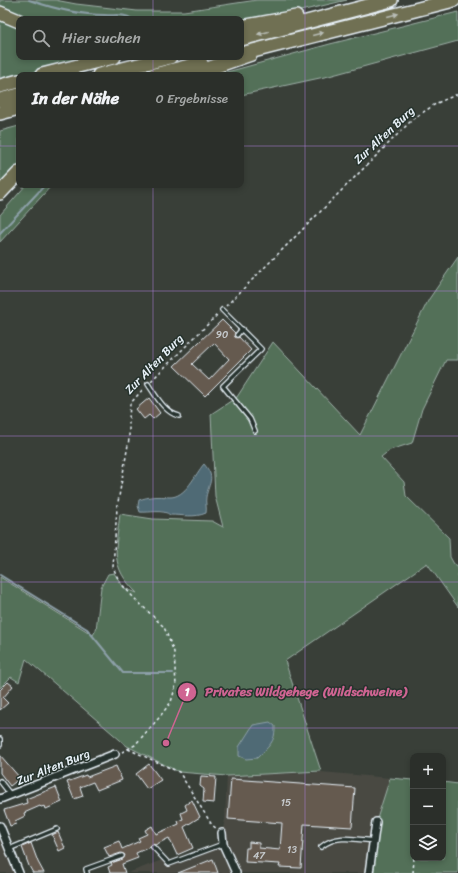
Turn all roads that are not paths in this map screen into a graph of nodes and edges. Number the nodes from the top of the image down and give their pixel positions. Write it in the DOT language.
graph roads {
  1 [pos="391,0"];
  2 [pos="454,0"];
  3 [pos="355,10"];
  4 [pos="0,13"];
  5 [pos="16,20"];
  6 [pos="244,26"];
  7 [pos="244,38"];
  8 [pos="281,44"];
  9 [pos="244,53"];
  10 [pos="244,57"];
  11 [pos="102,60"];
  12 [pos="158,60"];
  13 [pos="216,60"];
  14 [pos="234,60"];
  15 [pos="54,72"];
  16 [pos="111,72"];
  17 [pos="166,72"];
  18 [pos="199,72"];
  19 [pos="16,82"];
  20 [pos="0,86"];
  21 [pos="16,98"];
  22 [pos="16,108"];
  23 [pos="1,110"];
  24 [pos="16,176"];
  25 [pos="0,193"];
  26 [pos="222,310"];
  27 [pos="242,329"];
  28 [pos="237,335"];
  29 [pos="148,384"];
  30 [pos="180,416"];
  31 [pos="255,430"];
  32 [pos="0,739"];
  33 [pos="0,745"];
  34 [pos="115,754"];
  35 [pos="0,781"];
  36 [pos="11,795"];
  37 [pos="0,799"];
  38 [pos="376,822"];
  39 [pos="0,826"];
  40 [pos="57,829"];
  41 [pos="222,833"];
  42 [pos="374,841"];
  43 [pos="223,844"];
  44 [pos="153,847"];
  45 [pos="321,847"];
  46 [pos="9,849"];
  47 [pos="122,856"];
  48 [pos="19,873"];
  49 [pos="87,873"];
  50 [pos="236,873"];
  51 [pos="369,873"];
  1 -- 3 [label="highway"];
  8 -- 2 [label="highway, one-way"];
  3 -- 6 [label="highway"];
  3 -- 7 [label="highway, one-way"];
  4 -- 5 [label="highway"];
  8 -- 9 [label="highway"];
  8 -- 10 [label="highway"];
  11 -- 15 [label="highway"];
  12 -- 16 [label="highway"];
  13 -- 17 [label="highway"];
  14 -- 18 [label="highway"];
  19 -- 20 [label="highway"];
  21 -- 23 [label="highway"];
  22 -- 23 [label="highway"];
  24 -- 25 [label="highway"];
  26 -- 27 [label="lane"];
  27 -- 28 [label="lane"];
  27 -- 31 [label="lane"];
  29 -- 30 [label="lane"];
  32 -- 33 [label="lane"];
  34 -- 36 [label="street, Zur Alten Burg"];
  35 -- 36 [label="lane"];
  36 -- 37 [label="street, Zur Alten Burg"];
  38 -- 42 [label="street"];
  39 -- 46 [label="street"];
  40 -- 46 [label="lane"];
  41 -- 43 [label="street"];
  42 -- 45 [label="lane"];
  42 -- 51 [label="street"];
  43 -- 44 [label="lane"];
  43 -- 50 [label="street"];
  46 -- 48 [label="street"];
  47 -- 49 [label="lane"];
}
